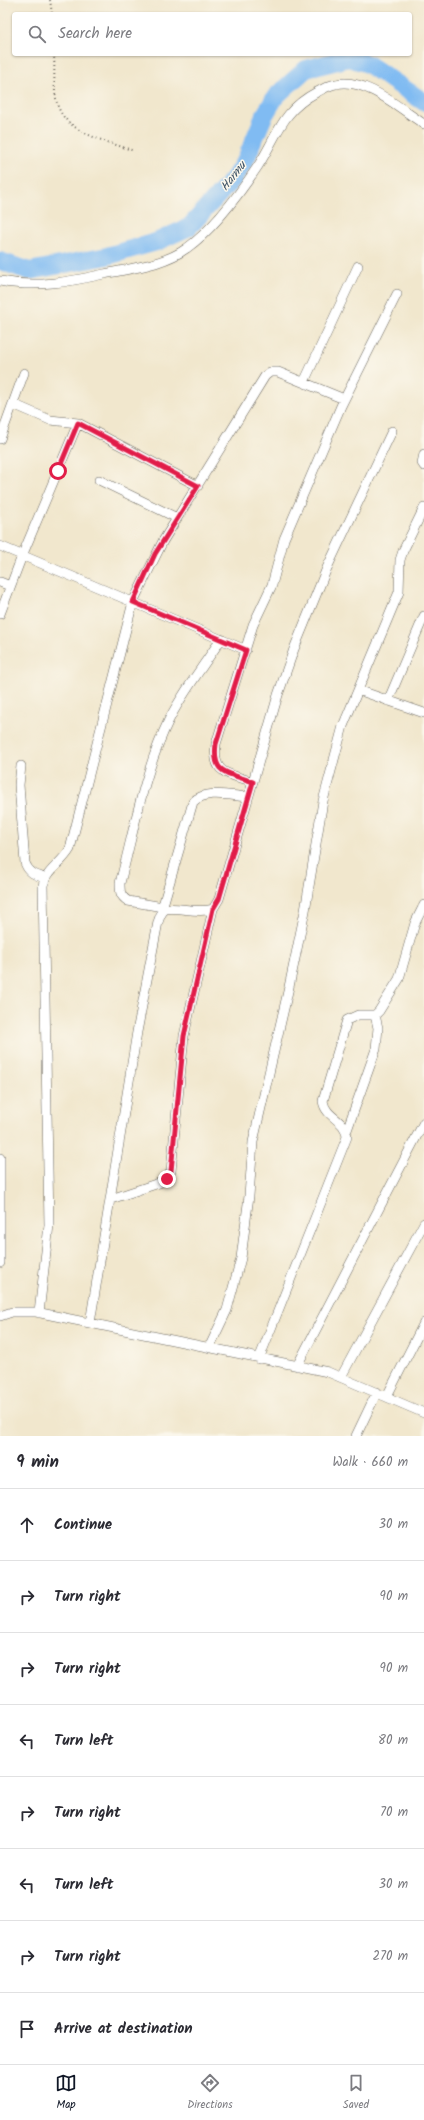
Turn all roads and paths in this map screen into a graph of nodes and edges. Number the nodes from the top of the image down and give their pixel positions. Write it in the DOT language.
graph roads {
  1 [pos="50,0"];
  2 [pos="52,12"];
  3 [pos="54,56"];
  4 [pos="424,124"];
  5 [pos="134,151"];
  6 [pos="358,266"];
  7 [pos="0,281"];
  8 [pos="397,294"];
  9 [pos="24,373"];
  10 [pos="304,382"];
  11 [pos="344,399"];
  12 [pos="13,404"];
  13 [pos="78,423"];
  14 [pos="392,431"];
  15 [pos="0,440"];
  16 [pos="424,454"];
  17 [pos="424,466"];
  18 [pos="99,480"];
  19 [pos="198,486"];
  20 [pos="424,508"];
  21 [pos="177,518"];
  22 [pos="0,546"];
  23 [pos="22,556"];
  24 [pos="0,582"];
  25 [pos="10,586"];
  26 [pos="133,602"];
  27 [pos="0,614"];
  28 [pos="424,616"];
  29 [pos="221,639"];
  30 [pos="246,650"];
  31 [pos="358,690"];
  32 [pos="388,701"];
  33 [pos="424,713"];
  34 [pos="21,766"];
  35 [pos="253,782"];
  36 [pos="248,797"];
  37 [pos="45,878"];
  38 [pos="424,905"];
  39 [pos="213,909"];
  40 [pos="162,910"];
  41 [pos="375,1015"];
  42 [pos="424,1122"];
  43 [pos="347,1130"];
  44 [pos="0,1158"];
  45 [pos="111,1199"];
  46 [pos="424,1223"];
  47 [pos="0,1263"];
  48 [pos="39,1313"];
  49 [pos="0,1316"];
  50 [pos="90,1323"];
  51 [pos="424,1323"];
  52 [pos="208,1348"];
  53 [pos="259,1359"];
  54 [pos="297,1366"];
  55 [pos="341,1377"];
  56 [pos="377,1392"];
  57 [pos="387,1396"];
  58 [pos="424,1413"];
  59 [pos="356,1436"];
  1 -- 2 [label="path"];
  3 -- 5 [label="path"];
  4 -- 7 [label="street"];
  6 -- 10 [label="street"];
  8 -- 11 [label="street"];
  9 -- 12 [label="street"];
  10 -- 11 [label="street"];
  10 -- 19 [label="street"];
  11 -- 30 [label="street"];
  12 -- 13 [label="street"];
  12 -- 15 [label="street"];
  13 -- 19 [label="street"];
  13 -- 23 [label="street"];
  14 -- 35 [label="street"];
  16 -- 17 [label="street"];
  18 -- 21 [label="street"];
  19 -- 21 [label="street"];
  20 -- 31 [label="street"];
  21 -- 26 [label="street"];
  22 -- 23 [label="street"];
  23 -- 25 [label="street"];
  23 -- 26 [label="street"];
  24 -- 25 [label="street"];
  25 -- 27 [label="street"];
  26 -- 29 [label="street"];
  26 -- 37 [label="street"];
  28 -- 32 [label="street"];
  29 -- 30 [label="street"];
  29 -- 40 [label="street"];
  30 -- 35 [label="street"];
  31 -- 32 [label="street"];
  31 -- 52 [label="street"];
  32 -- 33 [label="street"];
  34 -- 37 [label="street"];
  35 -- 36 [label="street"];
  36 -- 39 [label="street"];
  36 -- 40 [label="street"];
  37 -- 48 [label="street"];
  38 -- 41 [label="street"];
  39 -- 40 [label="street"];
  39 -- 45 [label="street"];
  40 -- 45 [label="street"];
  41 -- 43 [label="street"];
  41 -- 43 [label="street"];
  42 -- 54 [label="street"];
  43 -- 53 [label="street"];
  44 -- 47 [label="street"];
  45 -- 50 [label="street"];
  46 -- 55 [label="street"];
  48 -- 49 [label="street"];
  48 -- 50 [label="street"];
  50 -- 52 [label="street"];
  51 -- 57 [label="street"];
  52 -- 53 [label="street"];
  53 -- 54 [label="street"];
  54 -- 55 [label="street"];
  55 -- 56 [label="street"];
  56 -- 57 [label="street"];
  56 -- 59 [label="street"];
  57 -- 58 [label="street"];
}
